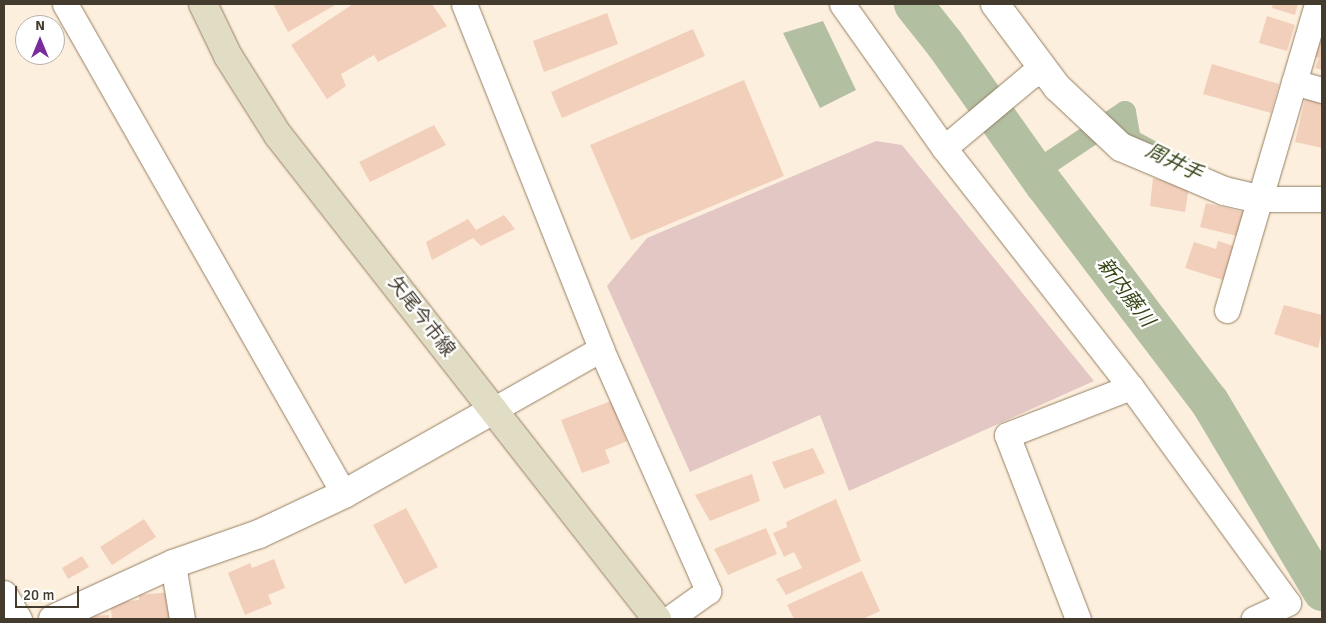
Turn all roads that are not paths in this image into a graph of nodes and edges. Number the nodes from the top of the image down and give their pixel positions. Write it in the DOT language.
graph roads {
  1 [pos="65,4"];
  2 [pos="203,4"];
  3 [pos="464,4"];
  4 [pos="842,4"];
  5 [pos="995,4"];
  6 [pos="1317,4"];
  7 [pos="1037,74"];
  8 [pos="1294,82"];
  9 [pos="1322,90"];
  10 [pos="948,144"];
  11 [pos="1259,199"];
  12 [pos="1322,199"];
  13 [pos="1227,310"];
  14 [pos="601,349"];
  15 [pos="1130,387"];
  16 [pos="493,410"];
  17 [pos="344,494"];
  18 [pos="173,564"];
  19 [pos="4,592"];
  20 [pos="18,619"];
  21 [pos="53,619"];
  22 [pos="182,619"];
  23 [pos="657,619"];
  24 [pos="669,619"];
  25 [pos="1078,619"];
  26 [pos="1253,619"];
  1 -- 17 [label="street"];
  2 -- 16 [label="main road, 矢尾今市線"];
  3 -- 14 [label="street"];
  4 -- 10 [label="street"];
  5 -- 7 [label="street"];
  6 -- 8 [label="street"];
  7 -- 10 [label="street"];
  7 -- 11 [label="street"];
  8 -- 9 [label="street"];
  8 -- 11 [label="street"];
  10 -- 15 [label="street"];
  11 -- 12 [label="street"];
  11 -- 13 [label="street"];
  14 -- 16 [label="street"];
  14 -- 24 [label="street"];
  15 -- 25 [label="street"];
  15 -- 26 [label="street"];
  16 -- 17 [label="street"];
  16 -- 23 [label="main road, 矢尾今市線"];
  17 -- 18 [label="street"];
  18 -- 21 [label="street"];
  18 -- 22 [label="street"];
  19 -- 20 [label="street"];
}
